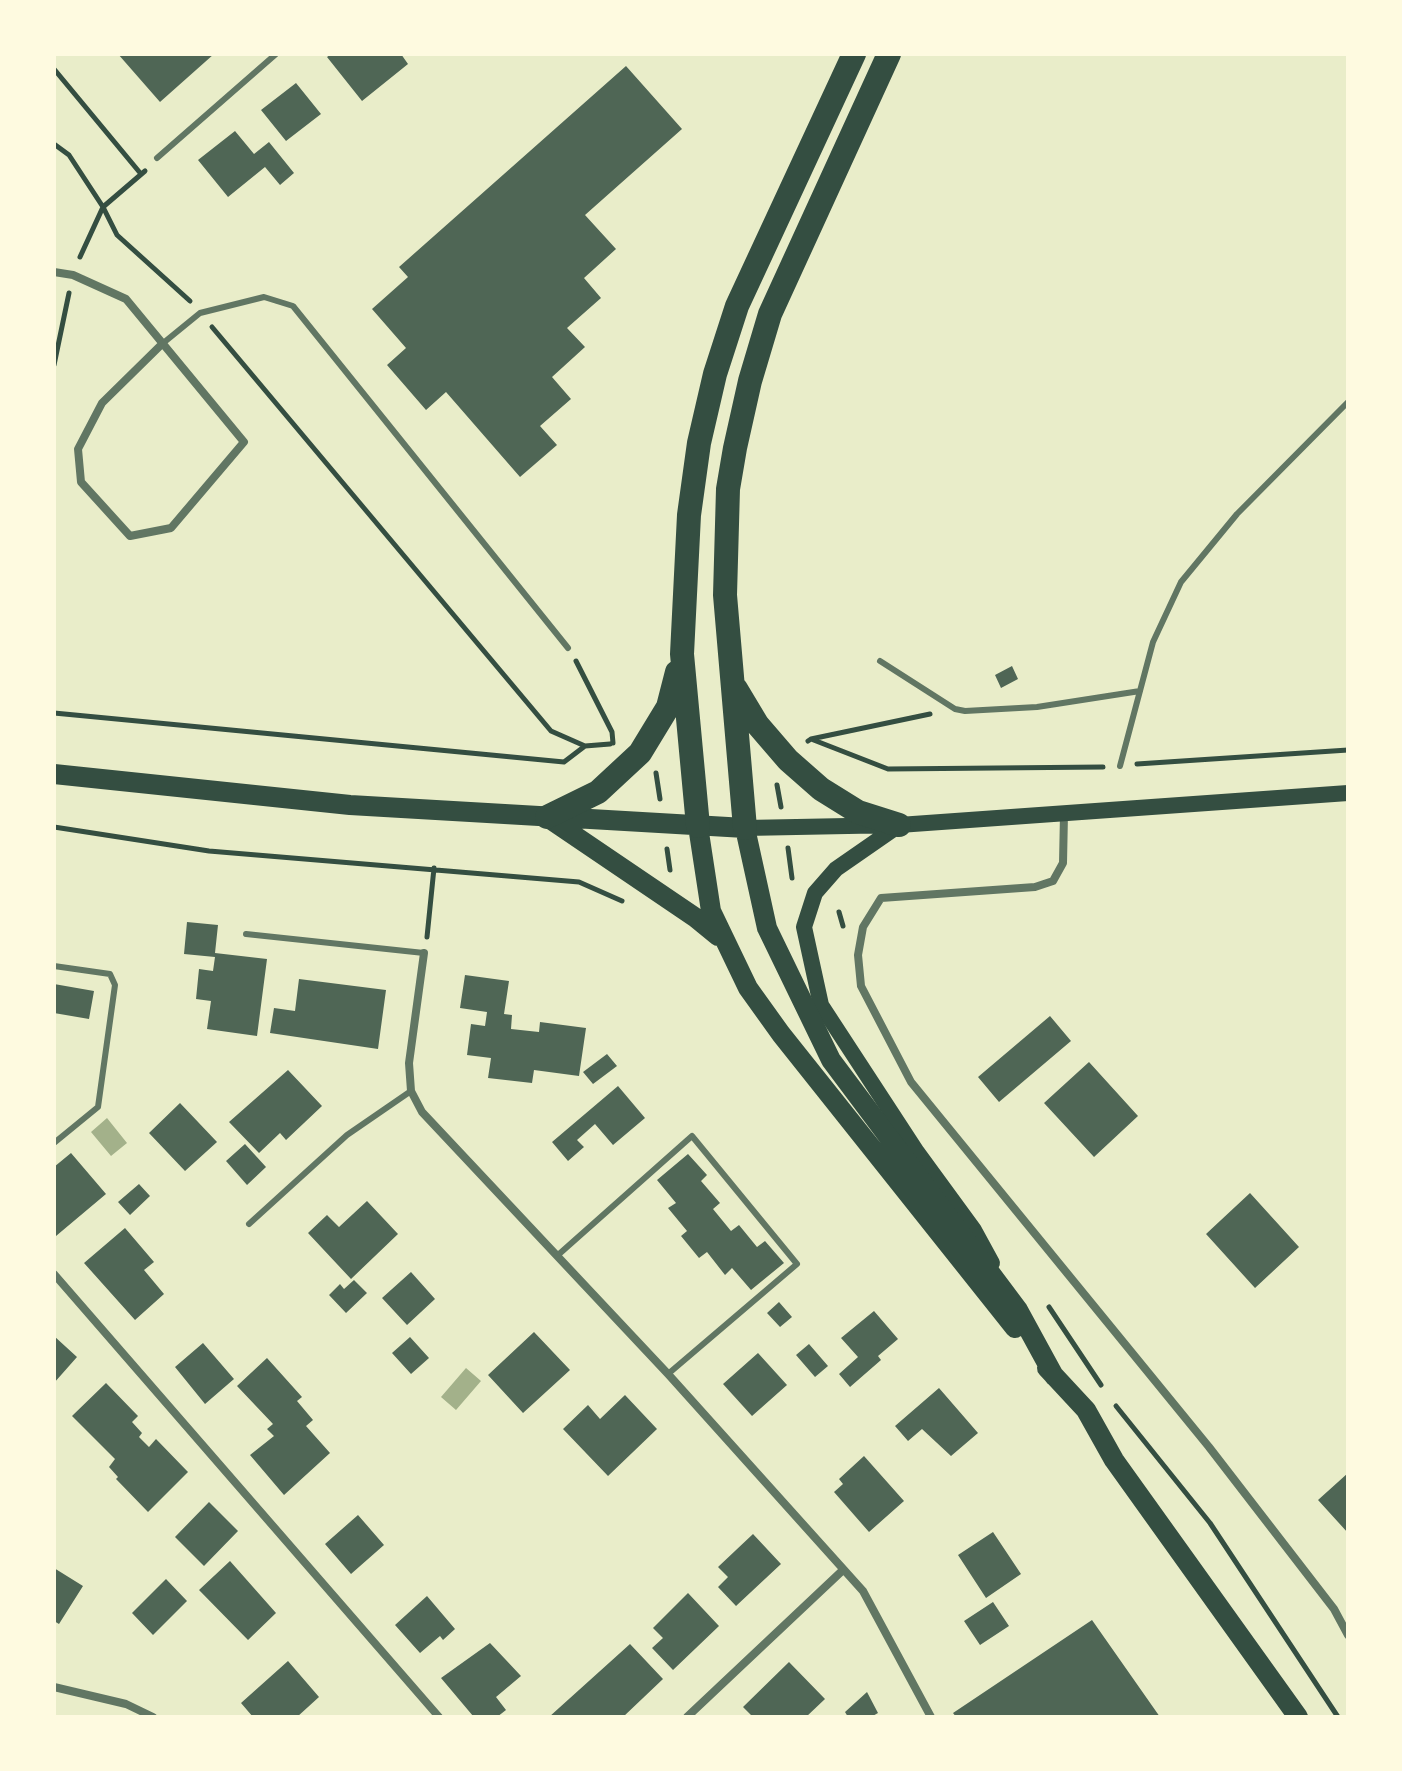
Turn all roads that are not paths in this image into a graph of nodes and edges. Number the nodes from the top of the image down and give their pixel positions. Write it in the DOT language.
graph roads {
  1 [pos="276,54"];
  2 [pos="854,54"];
  3 [pos="889,54"];
  4 [pos="157,158"];
  5 [pos="54,272"];
  6 [pos="162,344"];
  7 [pos="1348,402"];
  8 [pos="568,648"];
  9 [pos="682,654"];
  10 [pos="880,661"];
  11 [pos="733,683"];
  12 [pos="1140,691"];
  13 [pos="1120,766"];
  14 [pos="54,774"];
  15 [pos="1348,793"];
  16 [pos="1064,814"];
  17 [pos="547,817"];
  18 [pos="899,825"];
  19 [pos="698,826"];
  20 [pos="745,828"];
  21 [pos="246,934"];
  22 [pos="724,942"];
  23 [pos="424,953"];
  24 [pos="54,966"];
  25 [pos="411,1091"];
  26 [pos="54,1143"];
  27 [pos="249,1224"];
  28 [pos="558,1255"];
  29 [pos="54,1274"];
  30 [pos="1018,1310"];
  31 [pos="668,1374"];
  32 [pos="1054,1376"];
  33 [pos="843,1570"];
  34 [pos="1348,1635"];
  35 [pos="54,1687"];
  36 [pos="153,1717"];
  37 [pos="439,1717"];
  38 [pos="687,1717"];
  39 [pos="931,1717"];
  40 [pos="1298,1717"];
  1 -- 4 [label="lane"];
  2 -- 9 [label="highway"];
  3 -- 11 [label="highway"];
  5 -- 6 [label="street"];
  6 -- 6 [label="street"];
  6 -- 8 [label="lane"];
  7 -- 12 [label="lane"];
  9 -- 17 [label="highway"];
  9 -- 19 [label="highway"];
  10 -- 12 [label="lane"];
  11 -- 18 [label="highway"];
  11 -- 20 [label="highway"];
  12 -- 13 [label="lane"];
  14 -- 17 [label="main road"];
  15 -- 16 [label="main road"];
  16 -- 18 [label="main road"];
  16 -- 34 [label="street"];
  17 -- 19 [label="main road"];
  17 -- 22 [label="main road"];
  18 -- 20 [label="main road"];
  18 -- 30 [label="main road"];
  19 -- 20 [label="main road"];
  19 -- 22 [label="main road"];
  20 -- 30 [label="main road"];
  21 -- 23 [label="lane"];
  22 -- 32 [label="main road"];
  23 -- 25 [label="street"];
  24 -- 26 [label="lane"];
  25 -- 27 [label="lane"];
  25 -- 28 [label="street"];
  28 -- 31 [label="street"];
  28 -- 31 [label="lane"];
  29 -- 37 [label="street"];
  30 -- 32 [label="main road"];
  31 -- 33 [label="street"];
  32 -- 40 [label="main road"];
  33 -- 38 [label="street"];
  33 -- 39 [label="street"];
  35 -- 36 [label="street"];
}
